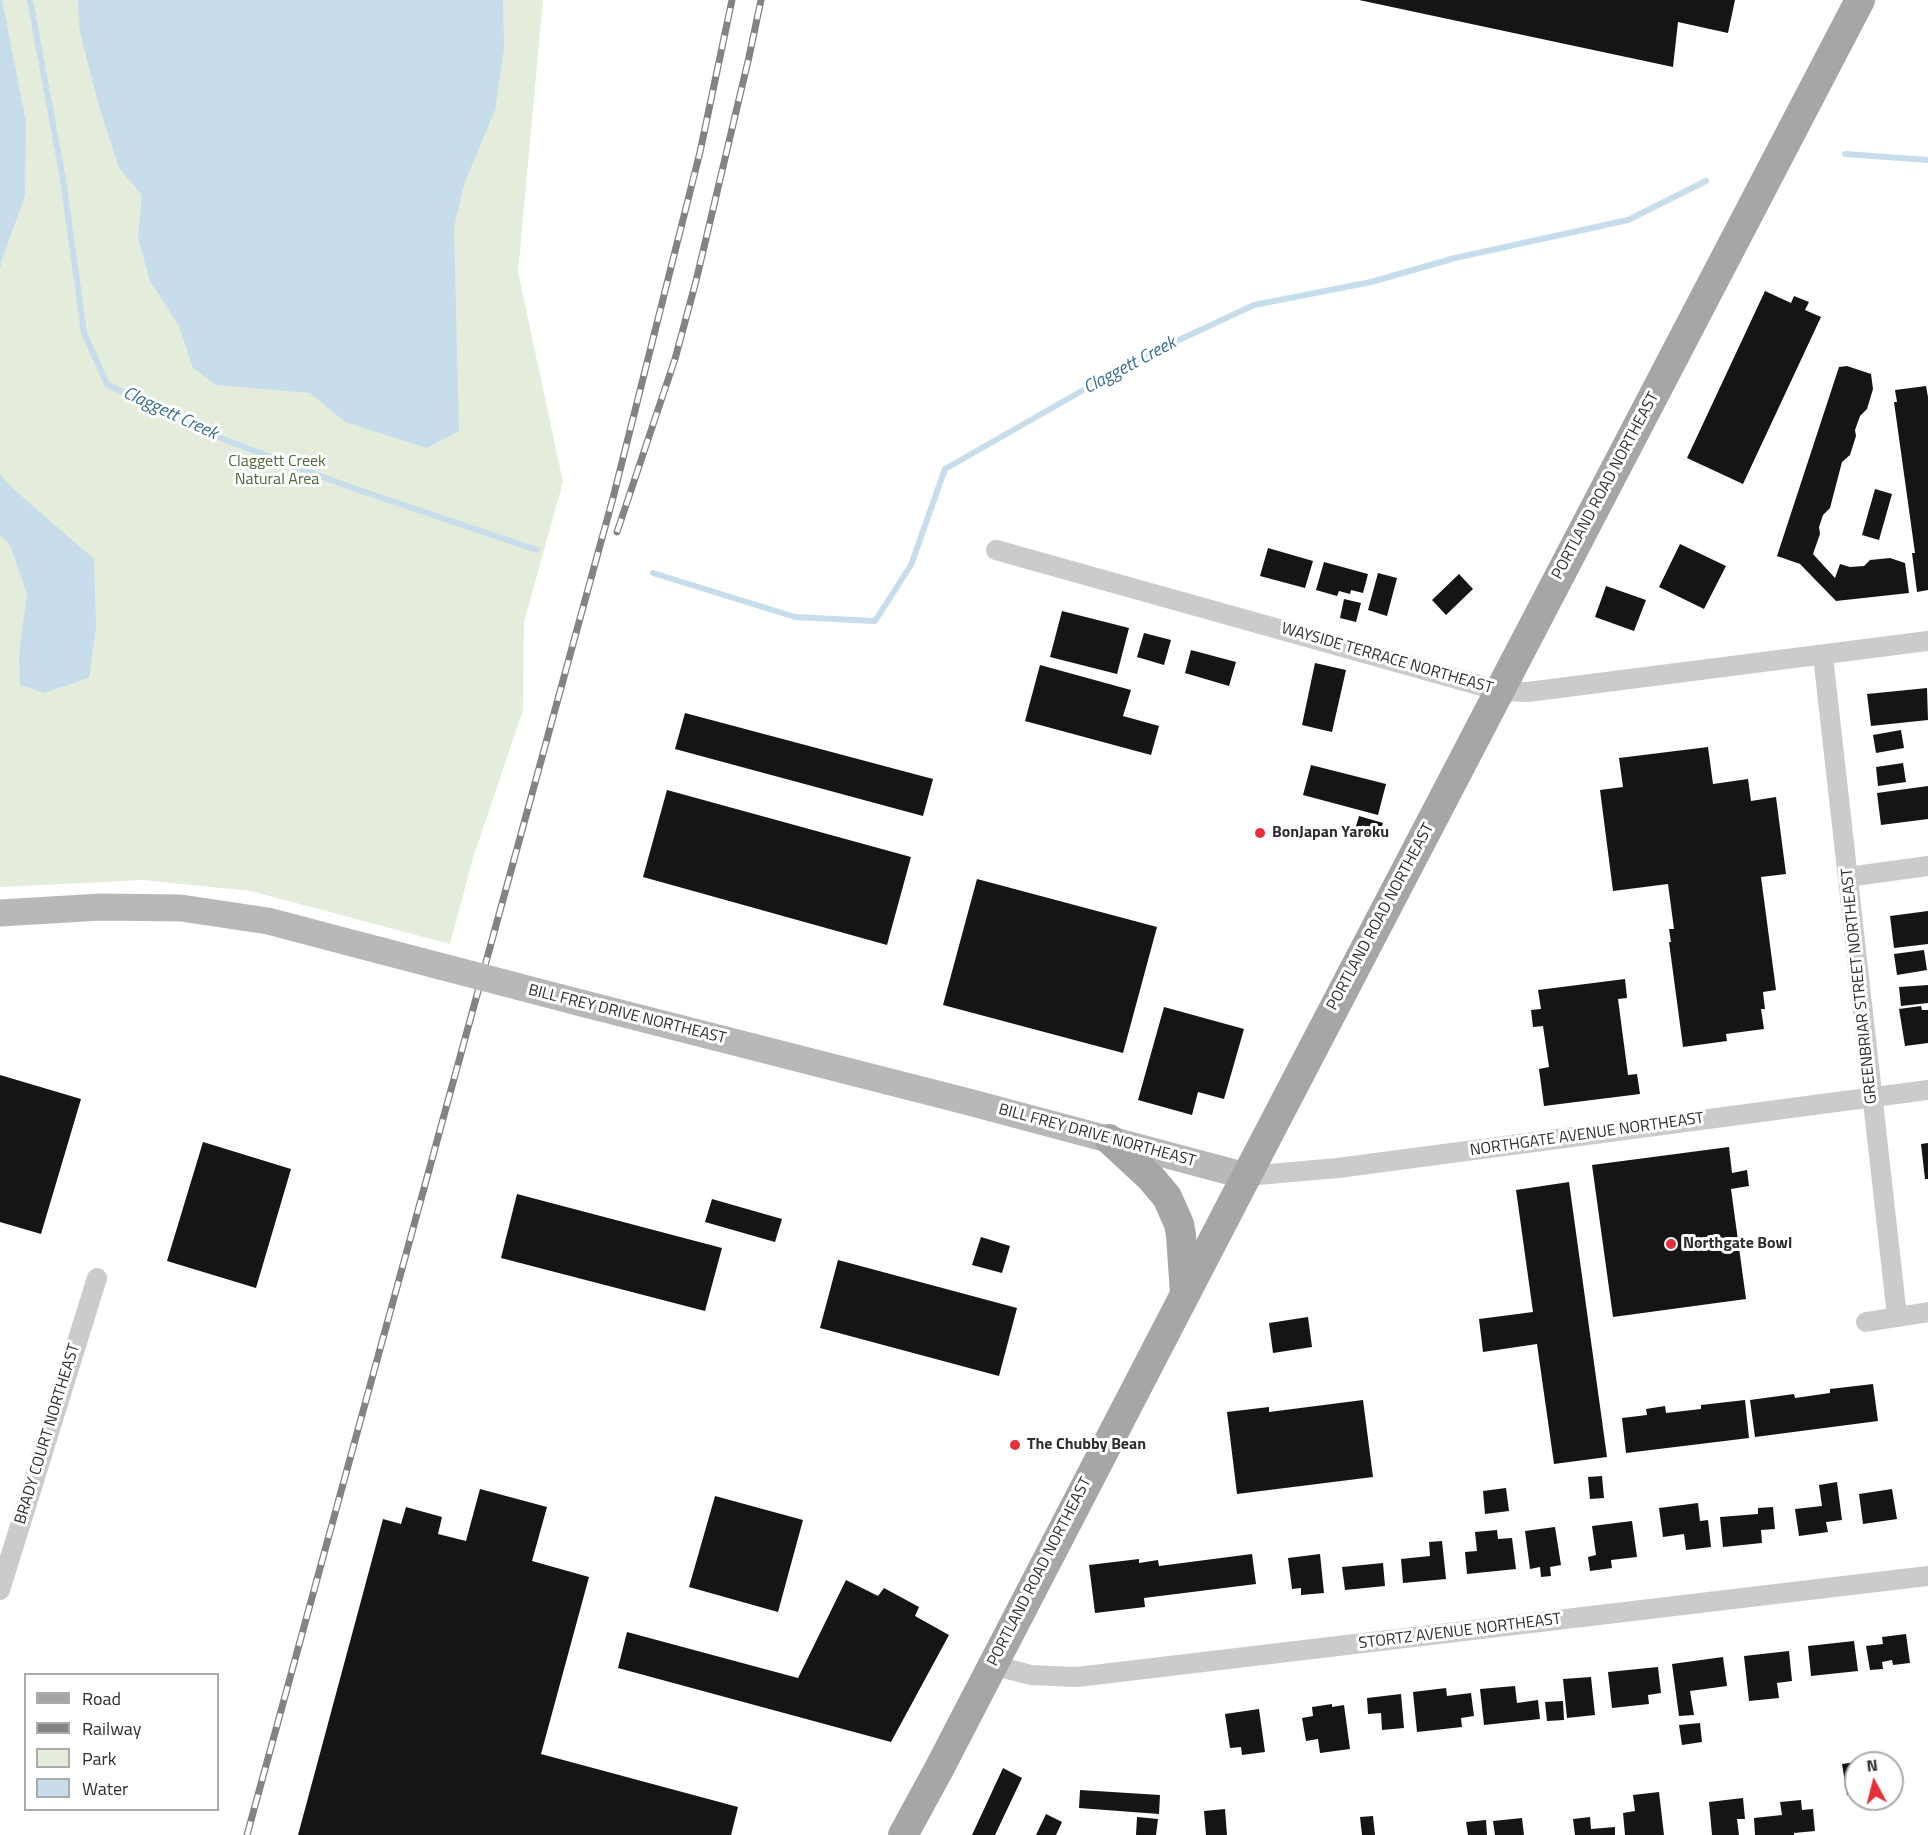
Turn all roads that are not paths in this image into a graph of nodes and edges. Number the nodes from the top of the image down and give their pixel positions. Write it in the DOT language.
graph roads {
  1 [pos="1860,0"];
  2 [pos="996,550"];
  3 [pos="1928,641"];
  4 [pos="1823,656"];
  5 [pos="1500,691"];
  6 [pos="1928,866"];
  7 [pos="1848,876"];
  8 [pos="0,913"];
  9 [pos="1928,1090"];
  10 [pos="1872,1097"];
  11 [pos="1109,1139"];
  12 [pos="1246,1176"];
  13 [pos="97,1278"];
  14 [pos="1185,1294"];
  15 [pos="1928,1312"];
  16 [pos="1898,1316"];
  17 [pos="1866,1322"];
  18 [pos="1928,1576"];
  19 [pos="0,1590"];
  20 [pos="992,1665"];
  21 [pos="903,1835"];
  1 -- 5 [label="main road, PORTLAND ROAD NORTHEAST"];
  2 -- 5 [label="street, WAYSIDE TERRACE NORTHEAST"];
  3 -- 4 [label="street, WAYSIDE TERRACE NORTHEAST"];
  4 -- 5 [label="street, WAYSIDE TERRACE NORTHEAST"];
  4 -- 7 [label="street, GREENBRIAR STREET NORTHEAST"];
  5 -- 12 [label="main road, PORTLAND ROAD NORTHEAST"];
  6 -- 7 [label="street"];
  7 -- 10 [label="street, GREENBRIAR STREET NORTHEAST"];
  8 -- 11 [label="street, BILL FREY DRIVE NORTHEAST, bridge"];
  9 -- 10 [label="street, NORTHGATE AVENUE NORTHEAST"];
  10 -- 12 [label="street, NORTHGATE AVENUE NORTHEAST"];
  10 -- 16 [label="street, GREENBRIAR STREET NORTHEAST"];
  11 -- 12 [label="street, BILL FREY DRIVE NORTHEAST"];
  11 -- 14 [label="main road"];
  12 -- 14 [label="main road, PORTLAND ROAD NORTHEAST"];
  13 -- 19 [label="street, BRADY COURT NORTHEAST"];
  14 -- 20 [label="main road, PORTLAND ROAD NORTHEAST"];
  15 -- 16 [label="street"];
  16 -- 17 [label="street"];
  18 -- 20 [label="street, STORTZ AVENUE NORTHEAST"];
  20 -- 21 [label="main road, PORTLAND ROAD NORTHEAST"];
}
